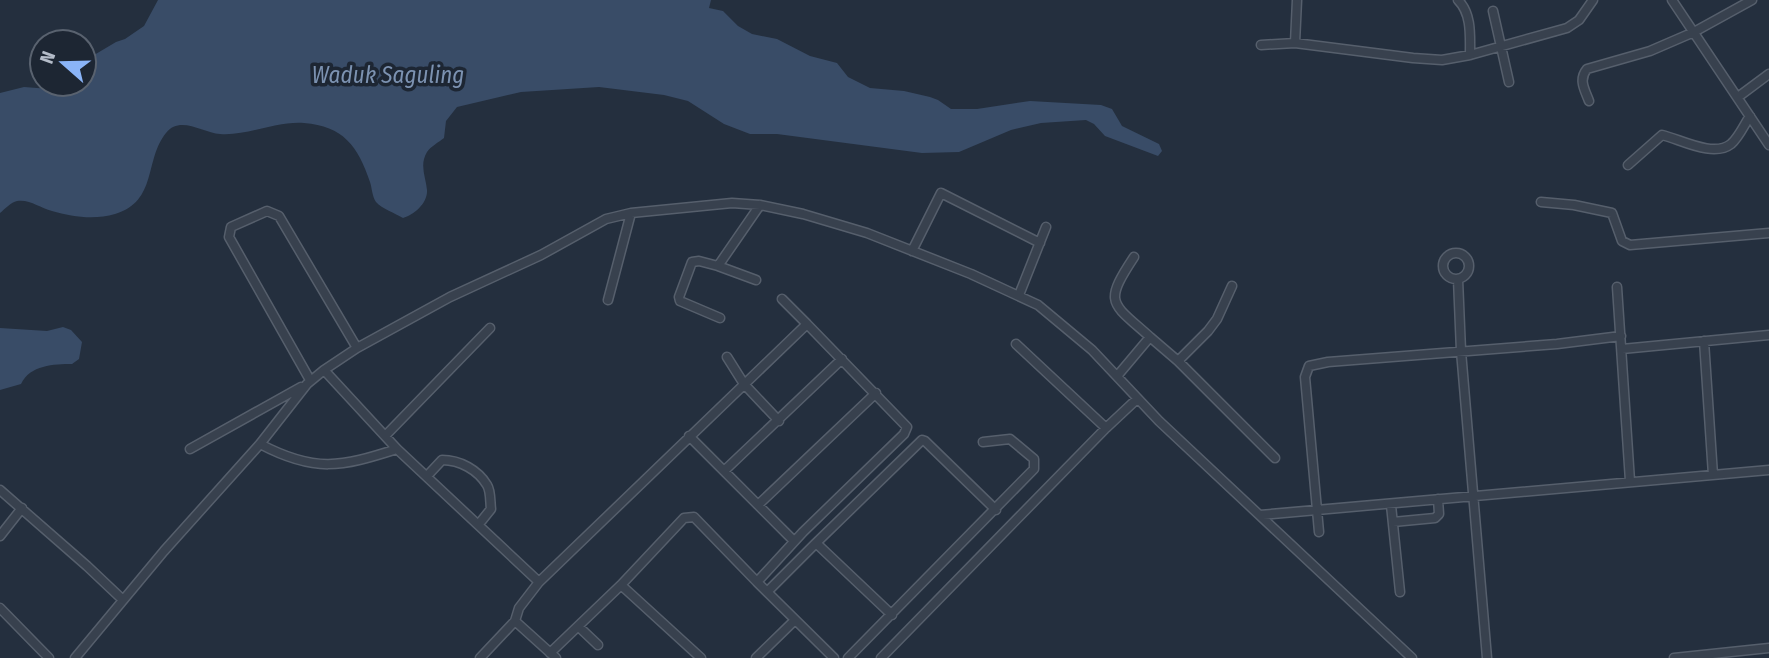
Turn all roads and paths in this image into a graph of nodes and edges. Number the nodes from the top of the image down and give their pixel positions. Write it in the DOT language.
graph roads {
  1 [pos="1297,0"];
  2 [pos="1458,0"];
  3 [pos="1593,0"];
  4 [pos="1672,0"];
  5 [pos="1750,0"];
  6 [pos="1493,11"];
  7 [pos="1694,32"];
  8 [pos="1295,43"];
  9 [pos="1261,45"];
  10 [pos="1502,46"];
  11 [pos="1470,55"];
  12 [pos="1769,74"];
  13 [pos="1509,82"];
  14 [pos="1738,97"];
  15 [pos="1589,101"];
  16 [pos="1750,116"];
  17 [pos="1769,145"];
  18 [pos="1628,165"];
  19 [pos="1541,202"];
  20 [pos="760,205"];
  21 [pos="631,213"];
  22 [pos="1046,227"];
  23 [pos="1769,233"];
  24 [pos="1040,243"];
  25 [pos="912,251"];
  26 [pos="1134,257"];
  27 [pos="718,266"];
  28 [pos="1458,279"];
  29 [pos="756,280"];
  30 [pos="1232,286"];
  31 [pos="1617,287"];
  32 [pos="1019,295"];
  33 [pos="782,299"];
  34 [pos="608,300"];
  35 [pos="720,318"];
  36 [pos="807,324"];
  37 [pos="490,328"];
  38 [pos="1769,335"];
  39 [pos="1621,336"];
  40 [pos="1150,337"];
  41 [pos="1704,341"];
  42 [pos="1016,344"];
  43 [pos="357,348"];
  44 [pos="1622,349"];
  45 [pos="1461,351"];
  46 [pos="727,357"];
  47 [pos="842,359"];
  48 [pos="1178,361"];
  49 [pos="324,370"];
  50 [pos="1118,375"];
  51 [pos="309,382"];
  52 [pos="744,384"];
  53 [pos="876,393"];
  54 [pos="1137,399"];
  55 [pos="779,421"];
  56 [pos="1105,428"];
  57 [pos="385,436"];
  58 [pos="689,436"];
  59 [pos="983,442"];
  60 [pos="260,444"];
  61 [pos="190,449"];
  62 [pos="397,449"];
  63 [pos="1275,458"];
  64 [pos="1769,470"];
  65 [pos="724,471"];
  66 [pos="1713,475"];
  67 [pos="427,476"];
  68 [pos="1630,481"];
  69 [pos="0,490"];
  70 [pos="1472,496"];
  71 [pos="1438,499"];
  72 [pos="758,505"];
  73 [pos="1391,505"];
  74 [pos="22,508"];
  75 [pos="996,510"];
  76 [pos="1317,511"];
  77 [pos="1260,515"];
  78 [pos="1393,522"];
  79 [pos="479,524"];
  80 [pos="1319,532"];
  81 [pos="0,536"];
  82 [pos="794,541"];
  83 [pos="816,543"];
  84 [pos="539,582"];
  85 [pos="757,582"];
  86 [pos="621,585"];
  87 [pos="767,592"];
  88 [pos="1400,592"];
  89 [pos="123,600"];
  90 [pos="0,608"];
  91 [pos="892,615"];
  92 [pos="795,620"];
  93 [pos="514,621"];
  94 [pos="579,627"];
  95 [pos="598,645"];
  96 [pos="1769,648"];
  97 [pos="553,655"];
  98 [pos="50,658"];
  99 [pos="75,658"];
  100 [pos="480,658"];
  101 [pos="701,658"];
  102 [pos="756,658"];
  103 [pos="834,658"];
  104 [pos="848,658"];
  105 [pos="881,658"];
  106 [pos="1412,658"];
  107 [pos="1487,658"];
  108 [pos="1674,658"];
  109 [pos="1768,658"];
  1 -- 8 [label="street"];
  2 -- 11 [label="street"];
  3 -- 10 [label="street"];
  4 -- 7 [label="street"];
  5 -- 7 [label="street"];
  6 -- 10 [label="street"];
  7 -- 14 [label="street"];
  7 -- 15 [label="street"];
  8 -- 9 [label="street"];
  8 -- 11 [label="street"];
  10 -- 11 [label="street"];
  10 -- 13 [label="street"];
  12 -- 14 [label="street"];
  14 -- 16 [label="street"];
  16 -- 17 [label="street"];
  16 -- 18 [label="street"];
  19 -- 23 [label="street"];
  20 -- 21 [label="street"];
  20 -- 25 [label="street"];
  20 -- 27 [label="street"];
  21 -- 34 [label="street"];
  21 -- 43 [label="street"];
  22 -- 24 [label="street"];
  24 -- 25 [label="street"];
  24 -- 32 [label="street"];
  25 -- 32 [label="street"];
  26 -- 40 [label="street"];
  27 -- 29 [label="street"];
  27 -- 35 [label="street"];
  28 -- 45 [label="street"];
  30 -- 48 [label="street"];
  31 -- 39 [label="street"];
  32 -- 50 [label="street"];
  33 -- 36 [label="street"];
  36 -- 47 [label="street"];
  36 -- 52 [label="street"];
  37 -- 57 [label="street"];
  38 -- 41 [label="street"];
  39 -- 44 [label="street"];
  39 -- 45 [label="street"];
  40 -- 48 [label="street"];
  40 -- 50 [label="street"];
  41 -- 44 [label="street"];
  41 -- 66 [label="street"];
  42 -- 56 [label="street"];
  43 -- 49 [label="street"];
  43 -- 51 [label="street"];
  44 -- 68 [label="street"];
  45 -- 70 [label="street"];
  45 -- 76 [label="street"];
  46 -- 52 [label="street"];
  47 -- 53 [label="street"];
  47 -- 55 [label="street"];
  48 -- 63 [label="street"];
  49 -- 51 [label="street"];
  49 -- 57 [label="street"];
  50 -- 54 [label="street"];
  51 -- 60 [label="street"];
  51 -- 61 [label="street"];
  52 -- 55 [label="street"];
  52 -- 58 [label="street"];
  53 -- 72 [label="street"];
  53 -- 82 [label="street"];
  54 -- 56 [label="street"];
  54 -- 77 [label="street"];
  55 -- 65 [label="street"];
  56 -- 105 [label="street"];
  57 -- 62 [label="street"];
  58 -- 65 [label="street"];
  58 -- 84 [label="street"];
  59 -- 75 [label="street"];
  60 -- 62 [label="street"];
  60 -- 89 [label="street"];
  62 -- 67 [label="street"];
  64 -- 66 [label="street"];
  65 -- 72 [label="street"];
  66 -- 68 [label="street"];
  67 -- 79 [label="street"];
  67 -- 79 [label="street"];
  68 -- 70 [label="street"];
  69 -- 74 [label="street"];
  70 -- 71 [label="street"];
  70 -- 107 [label="street"];
  71 -- 73 [label="street"];
  71 -- 78 [label="street"];
  72 -- 82 [label="street"];
  73 -- 76 [label="street"];
  73 -- 78 [label="street"];
  74 -- 81 [label="street"];
  74 -- 89 [label="street"];
  75 -- 83 [label="street"];
  75 -- 91 [label="street"];
  76 -- 77 [label="street"];
  76 -- 80 [label="street"];
  77 -- 106 [label="street"];
  78 -- 88 [label="street"];
  79 -- 84 [label="street"];
  82 -- 85 [label="street"];
  83 -- 87 [label="street"];
  83 -- 91 [label="street"];
  84 -- 93 [label="street"];
  85 -- 86 [label="street"];
  85 -- 87 [label="street"];
  86 -- 94 [label="street"];
  86 -- 101 [label="street"];
  87 -- 92 [label="street"];
  89 -- 99 [label="street"];
  90 -- 98 [label="street"];
  91 -- 104 [label="street"];
  92 -- 102 [label="street"];
  92 -- 103 [label="street"];
  93 -- 97 [label="street"];
  93 -- 100 [label="street"];
  94 -- 95 [label="street"];
  94 -- 97 [label="street"];
  96 -- 108 [label="street"];
  96 -- 109 [label="street"];
}
